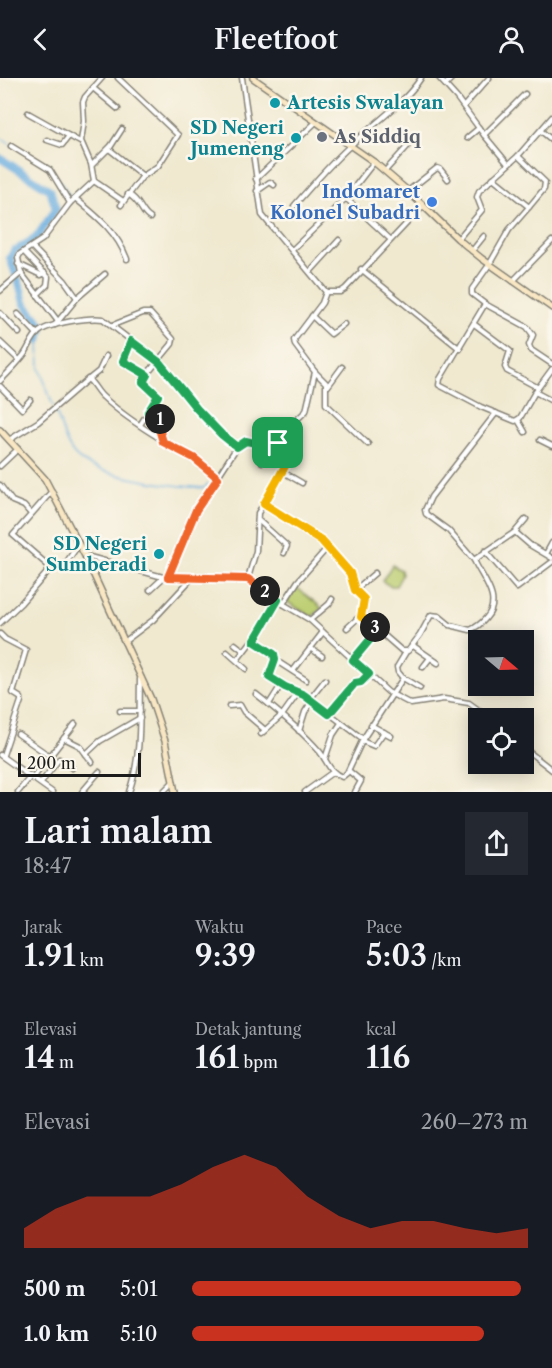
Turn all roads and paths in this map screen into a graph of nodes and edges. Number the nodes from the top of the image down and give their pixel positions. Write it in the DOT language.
graph roads {
  1 [pos="102,78"];
  2 [pos="118,78"];
  3 [pos="242,78"];
  4 [pos="253,78"];
  5 [pos="421,78"];
  6 [pos="439,78"];
  7 [pos="452,78"];
  8 [pos="481,78"];
  9 [pos="487,80"];
  10 [pos="446,84"];
  11 [pos="93,88"];
  12 [pos="525,94"];
  13 [pos="464,106"];
  14 [pos="118,109"];
  15 [pos="28,113"];
  16 [pos="552,117"];
  17 [pos="317,122"];
  18 [pos="479,128"];
  19 [pos="122,129"];
  20 [pos="541,131"];
  21 [pos="69,135"];
  22 [pos="484,135"];
  23 [pos="467,138"];
  24 [pos="47,140"];
  25 [pos="552,140"];
  26 [pos="81,142"];
  27 [pos="351,145"];
  28 [pos="11,146"];
  29 [pos="407,147"];
  30 [pos="109,148"];
  31 [pos="518,156"];
  32 [pos="374,162"];
  33 [pos="508,164"];
  34 [pos="92,165"];
  35 [pos="385,171"];
  36 [pos="143,176"];
  37 [pos="493,178"];
  38 [pos="256,179"];
  39 [pos="448,179"];
  40 [pos="94,181"];
  41 [pos="274,185"];
  42 [pos="337,190"];
  43 [pos="257,191"];
  44 [pos="408,191"];
  45 [pos="128,194"];
  46 [pos="346,198"];
  47 [pos="73,201"];
  48 [pos="294,206"];
  49 [pos="423,206"];
  50 [pos="529,207"];
  51 [pos="150,219"];
  52 [pos="484,237"];
  53 [pos="390,239"];
  54 [pos="458,239"];
  55 [pos="339,240"];
  56 [pos="552,241"];
  57 [pos="32,247"];
  58 [pos="292,250"];
  59 [pos="472,251"];
  60 [pos="24,252"];
  61 [pos="128,259"];
  62 [pos="18,264"];
  63 [pos="489,265"];
  64 [pos="361,269"];
  65 [pos="310,272"];
  66 [pos="45,273"];
  67 [pos="105,274"];
  68 [pos="19,275"];
  69 [pos="513,281"];
  70 [pos="1,289"];
  71 [pos="326,292"];
  72 [pos="37,295"];
  73 [pos="77,298"];
  74 [pos="485,304"];
  75 [pos="552,308"];
  76 [pos="18,314"];
  77 [pos="1,316"];
  78 [pos="312,316"];
  79 [pos="56,323"];
  80 [pos="344,324"];
  81 [pos="474,324"];
  82 [pos="112,325"];
  83 [pos="19,333"];
  84 [pos="37,334"];
  85 [pos="131,341"];
  86 [pos="0,342"];
  87 [pos="460,349"];
  88 [pos="106,356"];
  89 [pos="19,360"];
  90 [pos="159,362"];
  91 [pos="552,364"];
  92 [pos="342,367"];
  93 [pos="552,369"];
  94 [pos="315,372"];
  95 [pos="147,375"];
  96 [pos="92,378"];
  97 [pos="0,381"];
  98 [pos="0,386"];
  99 [pos="328,387"];
  100 [pos="536,389"];
  101 [pos="30,400"];
  102 [pos="552,401"];
  103 [pos="148,412"];
  104 [pos="496,413"];
  105 [pos="166,416"];
  106 [pos="518,420"];
  107 [pos="164,422"];
  108 [pos="140,425"];
  109 [pos="0,430"];
  110 [pos="525,432"];
  111 [pos="161,439"];
  112 [pos="9,440"];
  113 [pos="540,440"];
  114 [pos="278,443"];
  115 [pos="368,444"];
  116 [pos="267,446"];
  117 [pos="552,446"];
  118 [pos="237,447"];
  119 [pos="18,449"];
  120 [pos="262,462"];
  121 [pos="0,466"];
  122 [pos="283,472"];
  123 [pos="218,478"];
  124 [pos="302,483"];
  125 [pos="0,485"];
  126 [pos="52,491"];
  127 [pos="264,504"];
  128 [pos="31,514"];
  129 [pos="526,519"];
  130 [pos="258,520"];
  131 [pos="515,532"];
  132 [pos="552,543"];
  133 [pos="79,544"];
  134 [pos="328,547"];
  135 [pos="485,551"];
  136 [pos="284,552"];
  137 [pos="546,554"];
  138 [pos="85,556"];
  139 [pos="474,560"];
  140 [pos="552,560"];
  141 [pos="51,568"];
  142 [pos="375,573"];
  143 [pos="166,577"];
  144 [pos="193,577"];
  145 [pos="248,579"];
  146 [pos="150,590"];
  147 [pos="355,590"];
  148 [pos="332,599"];
  149 [pos="278,600"];
  150 [pos="283,604"];
  151 [pos="361,617"];
  152 [pos="310,620"];
  153 [pos="0,623"];
  154 [pos="347,628"];
  155 [pos="378,630"];
  156 [pos="323,632"];
  157 [pos="0,634"];
  158 [pos="254,641"];
  159 [pos="124,642"];
  160 [pos="234,644"];
  161 [pos="412,645"];
  162 [pos="310,648"];
  163 [pos="244,651"];
  164 [pos="227,652"];
  165 [pos="406,652"];
  166 [pos="322,656"];
  167 [pos="430,658"];
  168 [pos="237,660"];
  169 [pos="275,660"];
  170 [pos="353,660"];
  171 [pos="438,663"];
  172 [pos="423,667"];
  173 [pos="246,669"];
  174 [pos="293,671"];
  175 [pos="369,674"];
  176 [pos="403,678"];
  177 [pos="140,679"];
  178 [pos="306,680"];
  179 [pos="325,680"];
  180 [pos="281,685"];
  181 [pos="420,688"];
  182 [pos="298,693"];
  183 [pos="256,694"];
  184 [pos="391,694"];
  185 [pos="311,700"];
  186 [pos="269,704"];
  187 [pos="229,706"];
  188 [pos="476,708"];
  189 [pos="120,711"];
  190 [pos="140,711"];
  191 [pos="282,714"];
  192 [pos="329,714"];
  193 [pos="140,718"];
  194 [pos="341,723"];
  195 [pos="75,724"];
  196 [pos="371,724"];
  197 [pos="299,731"];
  198 [pos="384,732"];
  199 [pos="18,734"];
  200 [pos="391,736"];
  201 [pos="64,738"];
  202 [pos="362,740"];
  203 [pos="86,754"];
  204 [pos="1,755"];
  205 [pos="52,755"];
  206 [pos="534,756"];
  207 [pos="59,759"];
  208 [pos="325,759"];
  209 [pos="92,762"];
  210 [pos="72,768"];
  211 [pos="552,770"];
  212 [pos="349,771"];
  213 [pos="99,772"];
  214 [pos="333,772"];
  215 [pos="32,777"];
  216 [pos="40,783"];
  217 [pos="173,783"];
  218 [pos="86,788"];
  219 [pos="18,792"];
  220 [pos="52,792"];
  221 [pos="82,792"];
  222 [pos="90,792"];
  223 [pos="129,792"];
  224 [pos="163,792"];
  225 [pos="175,792"];
  226 [pos="305,792"];
  227 [pos="355,792"];
  1 -- 11 [label="street"];
  2 -- 36 [label="street"];
  3 -- 38 [label="street"];
  4 -- 17 [label="main road"];
  5 -- 27 [label="street"];
  6 -- 10 [label="street"];
  7 -- 10 [label="street"];
  8 -- 9 [label="street"];
  9 -- 13 [label="street"];
  10 -- 13 [label="street"];
  11 -- 14 [label="street"];
  11 -- 26 [label="street"];
  12 -- 22 [label="street"];
  13 -- 18 [label="street"];
  15 -- 21 [label="street"];
  16 -- 20 [label="street"];
  17 -- 27 [label="main road"];
  17 -- 38 [label="street"];
  18 -- 22 [label="street"];
  18 -- 23 [label="street"];
  19 -- 30 [label="street"];
  20 -- 25 [label="street"];
  20 -- 31 [label="street"];
  21 -- 24 [label="street"];
  21 -- 26 [label="street"];
  22 -- 33 [label="street"];
  26 -- 34 [label="street"];
  27 -- 32 [label="main road"];
  27 -- 48 [label="street"];
  28 -- 47 [label="street"];
  29 -- 35 [label="street"];
  30 -- 34 [label="street"];
  30 -- 36 [label="street"];
  31 -- 33 [label="street"];
  31 -- 50 [label="street"];
  32 -- 35 [label="main road"];
  32 -- 46 [label="street"];
  33 -- 37 [label="street"];
  34 -- 40 [label="street"];
  35 -- 44 [label="main road"];
  36 -- 45 [label="street"];
  37 -- 50 [label="street"];
  37 -- 54 [label="street"];
  38 -- 43 [label="street"];
  39 -- 44 [label="street"];
  40 -- 45 [label="street"];
  40 -- 47 [label="street"];
  41 -- 43 [label="street"];
  42 -- 46 [label="street"];
  43 -- 58 [label="street"];
  44 -- 49 [label="main road"];
  45 -- 51 [label="street"];
  46 -- 53 [label="street"];
  46 -- 58 [label="street"];
  47 -- 57 [label="street"];
  47 -- 61 [label="street"];
  49 -- 53 [label="street"];
  49 -- 54 [label="main road"];
  50 -- 63 [label="street"];
  52 -- 59 [label="street"];
  53 -- 64 [label="street"];
  54 -- 59 [label="main road"];
  55 -- 65 [label="street"];
  56 -- 69 [label="street"];
  57 -- 60 [label="street"];
  57 -- 73 [label="street"];
  58 -- 65 [label="street"];
  59 -- 63 [label="main road"];
  60 -- 62 [label="street"];
  60 -- 66 [label="street"];
  62 -- 66 [label="street"];
  62 -- 68 [label="street"];
  63 -- 69 [label="main road"];
  63 -- 74 [label="street"];
  64 -- 71 [label="street"];
  64 -- 87 [label="street"];
  65 -- 71 [label="street"];
  66 -- 72 [label="street"];
  67 -- 73 [label="street"];
  68 -- 70 [label="street"];
  68 -- 72 [label="street"];
  69 -- 75 [label="main road"];
  71 -- 78 [label="street"];
  72 -- 79 [label="street"];
  73 -- 79 [label="street"];
  74 -- 81 [label="street"];
  74 -- 91 [label="street"];
  76 -- 84 [label="street"];
  77 -- 83 [label="street"];
  78 -- 80 [label="street"];
  78 -- 94 [label="street"];
  79 -- 82 [label="street"];
  79 -- 84 [label="street"];
  81 -- 87 [label="street"];
  81 -- 100 [label="street"];
  82 -- 85 [label="street"];
  82 -- 90 [label="street"];
  84 -- 89 [label="street"];
  85 -- 90 [label="street"];
  85 -- 95 [label="street"];
  86 -- 89 [label="street"];
  87 -- 104 [label="street"];
  88 -- 96 [label="street"];
  89 -- 97 [label="street"];
  90 -- 95 [label="street"];
  90 -- 118 [label="street"];
  92 -- 99 [label="street"];
  93 -- 100 [label="street"];
  94 -- 99 [label="street"];
  94 -- 114 [label="street"];
  95 -- 103 [label="street"];
  96 -- 108 [label="street"];
  96 -- 112 [label="street"];
  98 -- 101 [label="street"];
  99 -- 115 [label="street"];
  100 -- 102 [label="street"];
  100 -- 106 [label="street"];
  103 -- 107 [label="street"];
  103 -- 108 [label="street"];
  104 -- 106 [label="street"];
  104 -- 139 [label="street"];
  105 -- 107 [label="street"];
  106 -- 110 [label="street"];
  107 -- 111 [label="street"];
  108 -- 111 [label="street"];
  109 -- 112 [label="main road"];
  111 -- 123 [label="street"];
  112 -- 119 [label="main road"];
  113 -- 117 [label="street"];
  114 -- 116 [label="street"];
  114 -- 122 [label="street"];
  116 -- 118 [label="street"];
  116 -- 120 [label="street"];
  118 -- 123 [label="street"];
  119 -- 121 [label="street"];
  119 -- 126 [label="main road"];
  122 -- 124 [label="street"];
  122 -- 127 [label="street"];
  123 -- 143 [label="street"];
  125 -- 128 [label="street"];
  126 -- 128 [label="street"];
  126 -- 133 [label="main road"];
  127 -- 130 [label="street"];
  127 -- 134 [label="street"];
  128 -- 141 [label="street"];
  129 -- 131 [label="street"];
  130 -- 136 [label="street"];
  130 -- 145 [label="street"];
  131 -- 135 [label="street"];
  131 -- 137 [label="street"];
  132 -- 137 [label="street"];
  133 -- 138 [label="main road"];
  133 -- 141 [label="street"];
  134 -- 147 [label="street"];
  134 -- 150 [label="street"];
  135 -- 139 [label="street"];
  135 -- 140 [label="street"];
  137 -- 140 [label="street"];
  138 -- 143 [label="street"];
  138 -- 159 [label="main road"];
  139 -- 161 [label="street"];
  141 -- 153 [label="street"];
  142 -- 147 [label="street"];
  143 -- 144 [label="street"];
  143 -- 146 [label="street"];
  144 -- 145 [label="street"];
  144 -- 159 [label="street"];
  145 -- 149 [label="street"];
  147 -- 151 [label="street"];
  148 -- 152 [label="street"];
  149 -- 150 [label="street"];
  149 -- 158 [label="street"];
  150 -- 152 [label="street"];
  151 -- 154 [label="street"];
  151 -- 155 [label="street"];
  152 -- 156 [label="street"];
  155 -- 165 [label="street"];
  155 -- 170 [label="street"];
  156 -- 162 [label="street"];
  156 -- 170 [label="street"];
  157 -- 204 [label="street"];
  158 -- 163 [label="street"];
  158 -- 169 [label="street"];
  159 -- 177 [label="main road"];
  160 -- 163 [label="street"];
  161 -- 165 [label="street"];
  161 -- 167 [label="street"];
  162 -- 166 [label="street"];
  162 -- 174 [label="street"];
  163 -- 168 [label="street"];
  164 -- 168 [label="street"];
  165 -- 176 [label="street"];
  167 -- 171 [label="street"];
  167 -- 172 [label="street"];
  168 -- 173 [label="street"];
  169 -- 174 [label="street"];
  169 -- 180 [label="street"];
  170 -- 175 [label="street"];
  174 -- 178 [label="street"];
  175 -- 184 [label="street"];
  175 -- 192 [label="street"];
  176 -- 181 [label="street"];
  176 -- 184 [label="street"];
  177 -- 190 [label="street"];
  177 -- 217 [label="main road"];
  179 -- 185 [label="street"];
  180 -- 182 [label="street"];
  180 -- 186 [label="street"];
  182 -- 185 [label="street"];
  182 -- 191 [label="street"];
  183 -- 186 [label="street"];
  184 -- 188 [label="street"];
  184 -- 196 [label="street"];
  185 -- 192 [label="street"];
  185 -- 197 [label="street"];
  186 -- 191 [label="street"];
  187 -- 191 [label="street"];
  189 -- 190 [label="street"];
  190 -- 193 [label="street"];
  191 -- 197 [label="street"];
  192 -- 194 [label="street"];
  193 -- 203 [label="street"];
  193 -- 223 [label="street"];
  194 -- 202 [label="street"];
  194 -- 208 [label="street"];
  195 -- 201 [label="street"];
  196 -- 198 [label="street"];
  196 -- 202 [label="street"];
  197 -- 208 [label="street"];
  198 -- 200 [label="street"];
  198 -- 202 [label="street"];
  199 -- 205 [label="street"];
  201 -- 203 [label="street"];
  201 -- 205 [label="street"];
  202 -- 212 [label="street"];
  203 -- 209 [label="street"];
  204 -- 215 [label="street"];
  205 -- 207 [label="street"];
  205 -- 215 [label="street"];
  206 -- 211 [label="street"];
  207 -- 210 [label="street"];
  207 -- 216 [label="street"];
  208 -- 214 [label="street"];
  212 -- 214 [label="street"];
  212 -- 227 [label="street"];
  213 -- 218 [label="street"];
  214 -- 226 [label="street"];
  215 -- 216 [label="street"];
  215 -- 219 [label="street"];
  216 -- 220 [label="street"];
  217 -- 224 [label="street"];
  217 -- 225 [label="main road"];
  218 -- 221 [label="street"];
  218 -- 222 [label="street"];
}
